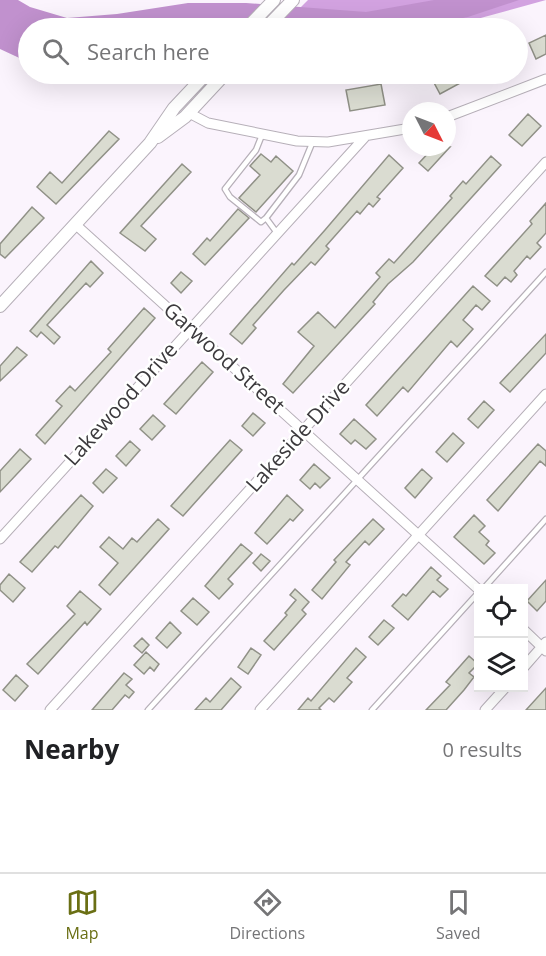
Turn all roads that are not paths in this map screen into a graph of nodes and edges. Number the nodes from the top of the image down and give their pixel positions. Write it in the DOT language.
graph roads {
  1 [pos="274,0"];
  2 [pos="293,0"];
  3 [pos="257,18"];
  4 [pos="276,18"];
  5 [pos="546,79"];
  6 [pos="197,84"];
  7 [pos="216,84"];
  8 [pos="189,113"];
  9 [pos="456,114"];
  10 [pos="402,130"];
  11 [pos="262,135"];
  12 [pos="365,137"];
  13 [pos="313,141"];
  14 [pos="150,143"];
  15 [pos="546,162"];
  16 [pos="266,218"];
  17 [pos="75,224"];
  18 [pos="277,233"];
  19 [pos="546,273"];
  20 [pos="0,306"];
  21 [pos="190,327"];
  22 [pos="546,394"];
  23 [pos="304,429"];
  24 [pos="357,478"];
  25 [pos="546,519"];
  26 [pos="419,534"];
  27 [pos="0,539"];
  28 [pos="488,584"];
  29 [pos="474,585"];
  30 [pos="474,597"];
  31 [pos="528,633"];
  32 [pos="544,647"];
  33 [pos="528,663"];
  34 [pos="501,692"];
  35 [pos="50,710"];
  36 [pos="148,710"];
  37 [pos="260,710"];
  38 [pos="372,710"];
  39 [pos="485,710"];
  1 -- 3 [label="main road"];
  2 -- 4 [label="main road"];
  5 -- 9 [label="street"];
  6 -- 14 [label="main road"];
  7 -- 8 [label="main road"];
  8 -- 11 [label="street"];
  8 -- 14 [label="main road"];
  10 -- 12 [label="street"];
  11 -- 13 [label="street"];
  11 -- 16 [label="lane"];
  12 -- 13 [label="street"];
  12 -- 18 [label="street, Lakewood Drive"];
  13 -- 16 [label="lane"];
  14 -- 17 [label="main road"];
  15 -- 23 [label="street, Lakeside Drive"];
  16 -- 18 [label="lane"];
  17 -- 20 [label="main road"];
  17 -- 21 [label="street, Garwood Street"];
  18 -- 21 [label="street, Lakewood Drive"];
  19 -- 24 [label="lane"];
  21 -- 23 [label="street, Garwood Street"];
  21 -- 27 [label="street, Lakewood Drive"];
  22 -- 26 [label="street"];
  23 -- 24 [label="street, Garwood Street"];
  23 -- 35 [label="street, Lakeside Drive"];
  24 -- 26 [label="street, Garwood Street"];
  24 -- 36 [label="lane"];
  25 -- 28 [label="lane"];
  26 -- 29 [label="street, Garwood Street"];
  26 -- 37 [label="street"];
  30 -- 38 [label="lane"];
  31 -- 32 [label="street"];
  32 -- 33 [label="street"];
  34 -- 39 [label="street"];
}
